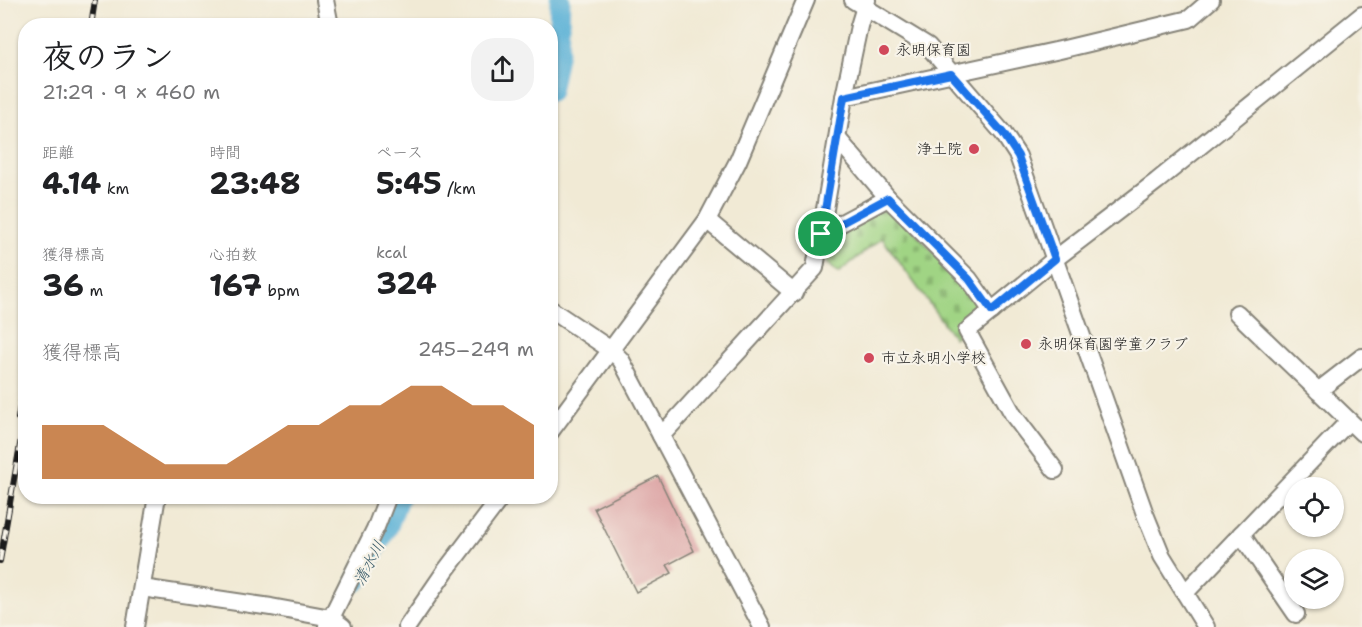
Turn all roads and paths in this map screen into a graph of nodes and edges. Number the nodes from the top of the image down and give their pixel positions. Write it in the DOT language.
graph roads {
  1 [pos="325,0"];
  2 [pos="806,0"];
  3 [pos="1211,0"];
  4 [pos="861,2"];
  5 [pos="1362,15"];
  6 [pos="328,18"];
  7 [pos="951,74"];
  8 [pos="844,97"];
  9 [pos="838,139"];
  10 [pos="888,198"];
  11 [pos="707,220"];
  12 [pos="821,234"];
  13 [pos="1055,259"];
  14 [pos="794,293"];
  15 [pos="992,311"];
  16 [pos="1237,313"];
  17 [pos="558,314"];
  18 [pos="611,350"];
  19 [pos="1362,357"];
  20 [pos="1318,391"];
  21 [pos="558,421"];
  22 [pos="1349,421"];
  23 [pos="1362,433"];
  24 [pos="661,436"];
  25 [pos="1055,470"];
  26 [pos="156,504"];
  27 [pos="385,504"];
  28 [pos="496,504"];
  29 [pos="1241,534"];
  30 [pos="142,588"];
  31 [pos="1185,593"];
  32 [pos="1296,614"];
  33 [pos="333,624"];
  34 [pos="135,627"];
  35 [pos="407,627"];
  36 [pos="762,627"];
  37 [pos="1206,627"];
  1 -- 6 [label="street"];
  2 -- 11 [label="street"];
  3 -- 7 [label="street"];
  4 -- 7 [label="street"];
  4 -- 8 [label="street"];
  5 -- 13 [label="street"];
  7 -- 8 [label="street"];
  7 -- 13 [label="street"];
  8 -- 9 [label="street"];
  9 -- 10 [label="street"];
  9 -- 12 [label="street"];
  10 -- 12 [label="street"];
  10 -- 15 [label="street"];
  11 -- 14 [label="street"];
  11 -- 18 [label="street"];
  12 -- 14 [label="street"];
  13 -- 15 [label="street"];
  13 -- 31 [label="street"];
  14 -- 24 [label="street"];
  15 -- 25 [label="street"];
  16 -- 20 [label="street"];
  17 -- 18 [label="street"];
  18 -- 21 [label="street"];
  18 -- 24 [label="street"];
  19 -- 20 [label="street"];
  20 -- 22 [label="street"];
  22 -- 23 [label="street"];
  22 -- 29 [label="street"];
  24 -- 36 [label="street"];
  26 -- 30 [label="street"];
  27 -- 33 [label="street"];
  28 -- 35 [label="street"];
  29 -- 31 [label="street"];
  29 -- 32 [label="street"];
  30 -- 33 [label="street"];
  30 -- 34 [label="street"];
  31 -- 37 [label="street"];
}
